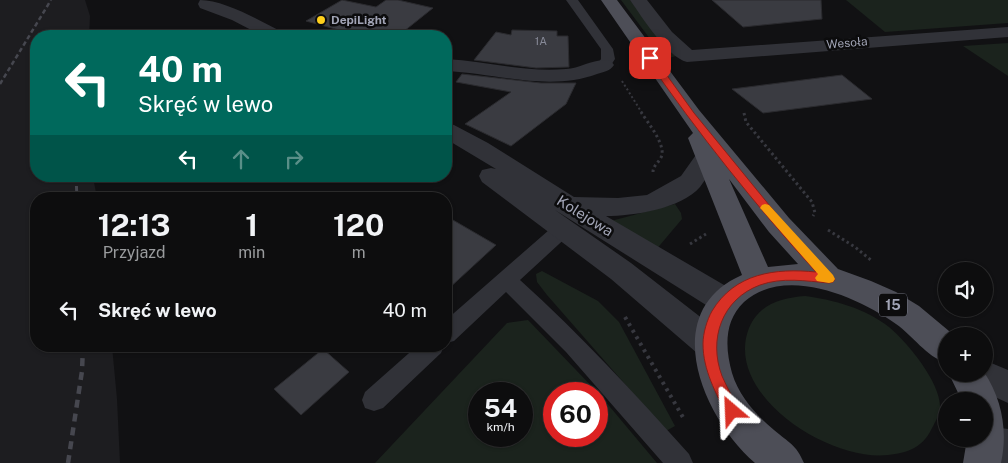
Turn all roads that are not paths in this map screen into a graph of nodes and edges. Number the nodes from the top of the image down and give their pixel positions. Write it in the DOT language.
graph roads {
  1 [pos="572,0"];
  2 [pos="609,0"];
  3 [pos="638,0"];
  4 [pos="203,2"];
  5 [pos="237,30"];
  6 [pos="262,30"];
  7 [pos="1008,32"];
  8 [pos="452,66"];
  9 [pos="604,66"];
  10 [pos="691,115"];
  11 [pos="452,133"];
  12 [pos="452,154"];
  13 [pos="706,157"];
  14 [pos="566,217"];
  15 [pos="506,279"];
  16 [pos="829,279"];
  17 [pos="759,280"];
  18 [pos="725,301"];
  19 [pos="452,328"];
  20 [pos="938,340"];
  21 [pos="709,343"];
  22 [pos="426,352"];
  23 [pos="993,380"];
  24 [pos="1008,387"];
  25 [pos="374,400"];
  26 [pos="680,463"];
  27 [pos="785,463"];
  1 -- 9 [label="lane"];
  2 -- 10 [label="main road, 15"];
  3 -- 7 [label="street, Wesoła"];
  4 -- 5 [label="street"];
  4 -- 6 [label="street"];
  8 -- 9 [label="street"];
  10 -- 13 [label="main road, 15"];
  10 -- 16 [label="main road, 15"];
  11 -- 14 [label="street, Kolejowa"];
  12 -- 14 [label="street, Kolejowa"];
  13 -- 14 [label="street"];
  13 -- 17 [label="main road, 15"];
  14 -- 15 [label="lane"];
  14 -- 18 [label="street, Kolejowa"];
  14 -- 21 [label="street, Kolejowa"];
  15 -- 19 [label="lane"];
  15 -- 26 [label="lane"];
  16 -- 17 [label="main road, 15"];
  16 -- 20 [label="main road, 15"];
  17 -- 18 [label="main road, 15"];
  18 -- 21 [label="main road, 15"];
  21 -- 27 [label="main road, 15"];
  22 -- 25 [label="lane"];
  23 -- 24 [label="street"];
}
